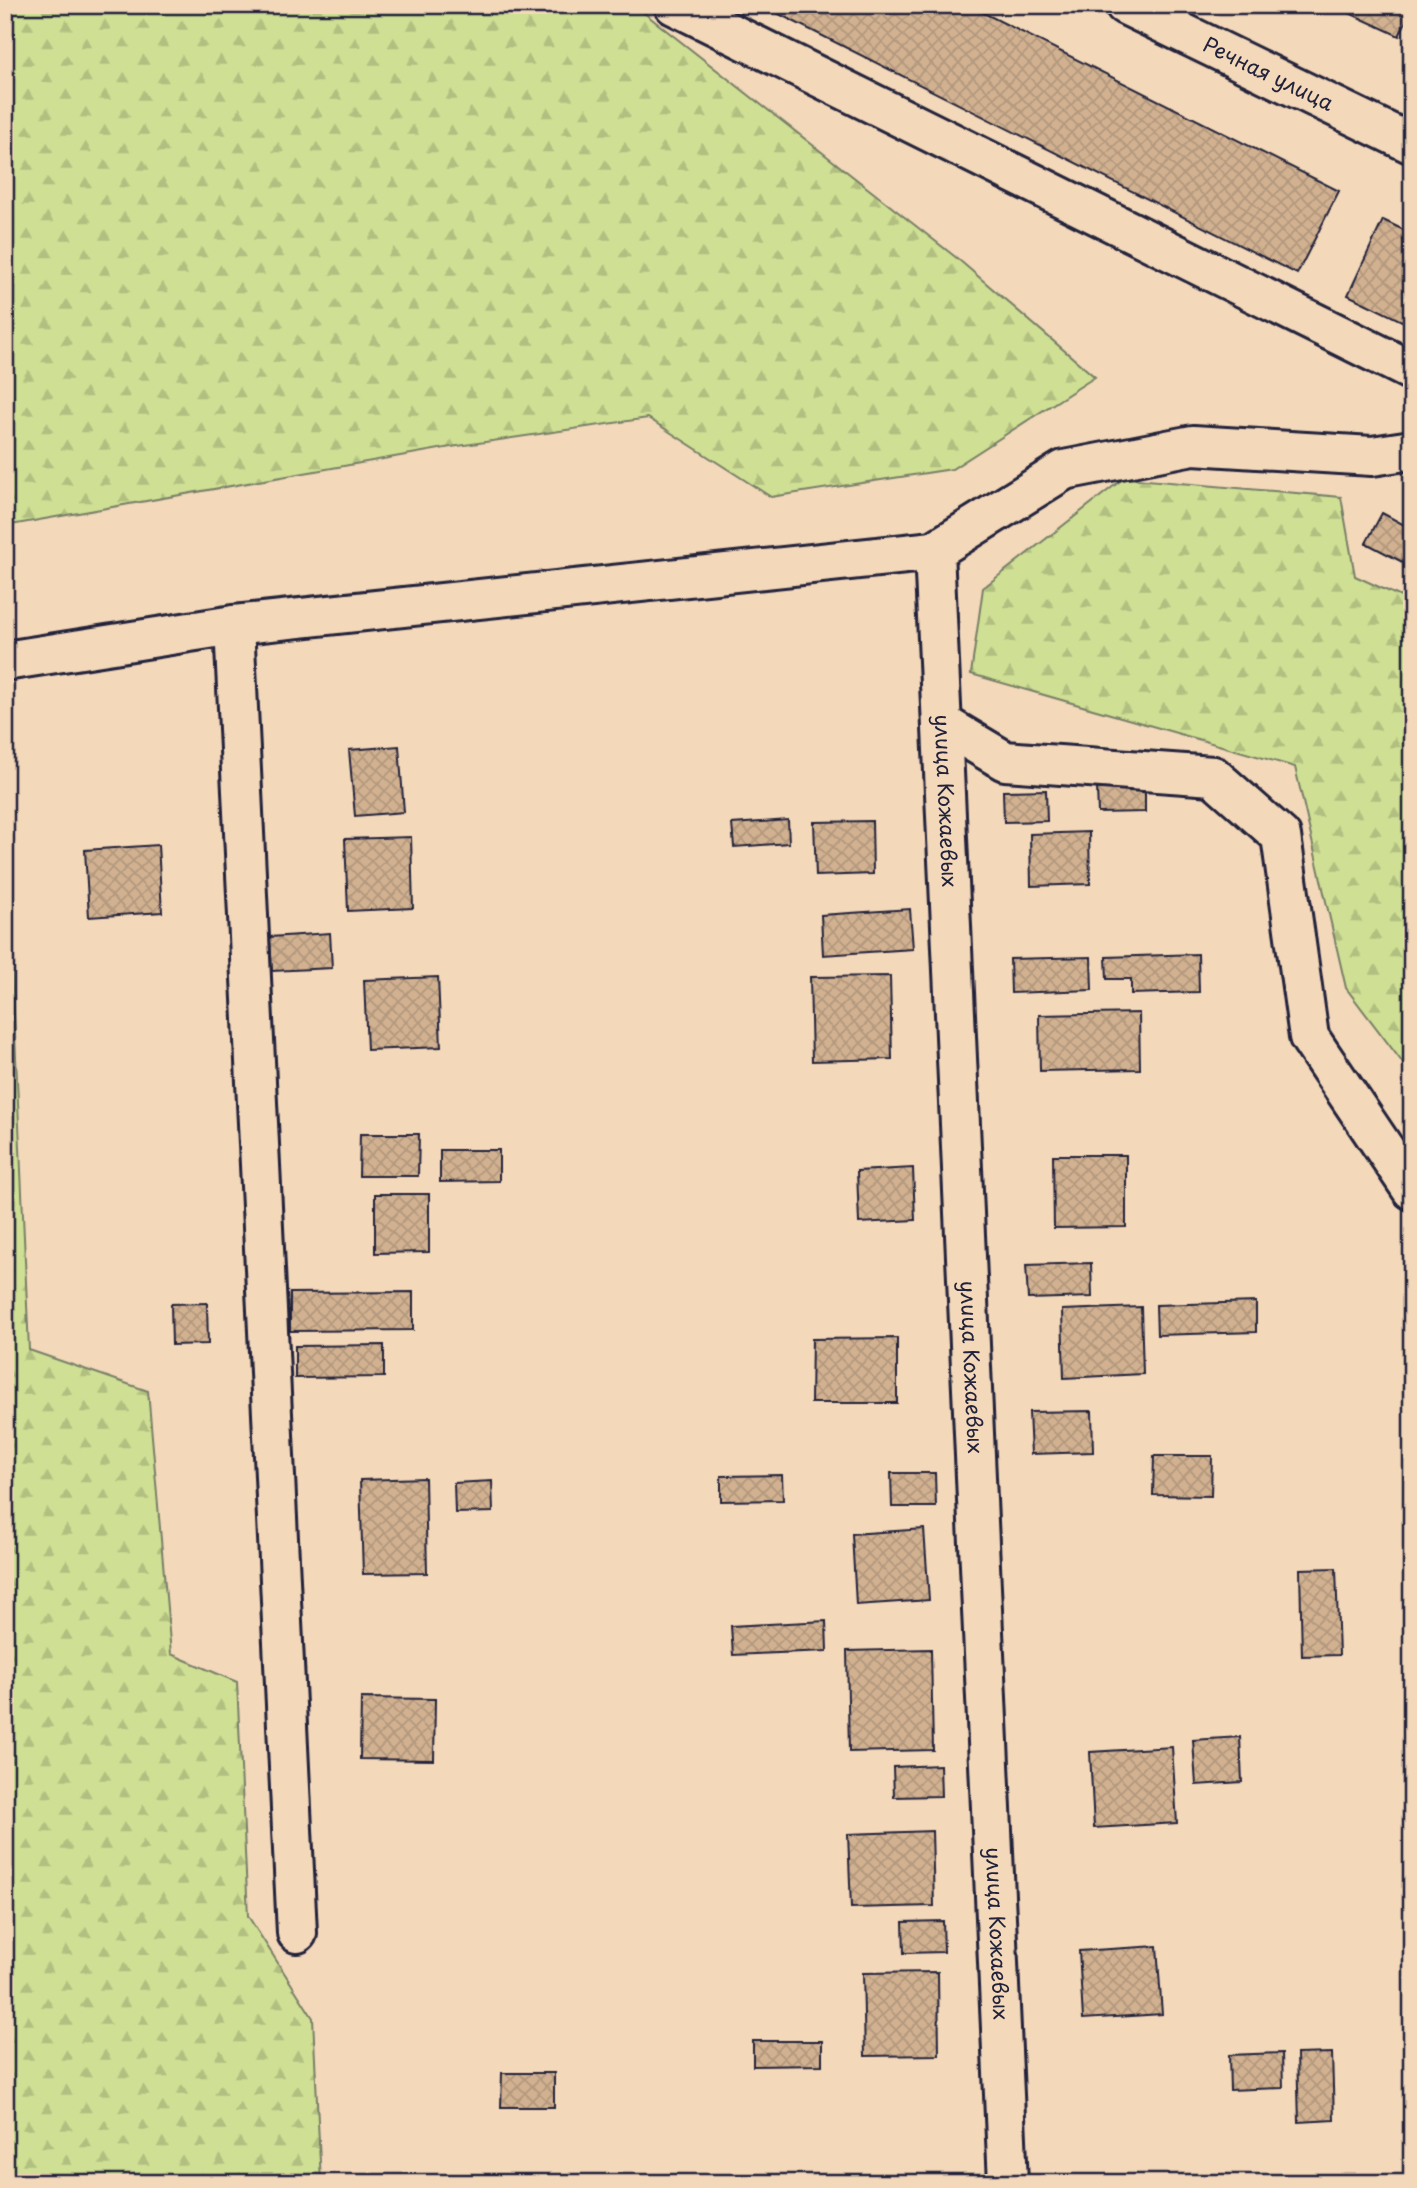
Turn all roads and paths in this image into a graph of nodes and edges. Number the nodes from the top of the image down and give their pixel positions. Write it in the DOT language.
graph roads {
  1 [pos="674,5"];
  2 [pos="1125,5"];
  3 [pos="1412,144"];
  4 [pos="1412,371"];
  5 [pos="1412,450"];
  6 [pos="934,551"];
  7 [pos="234,625"];
  8 [pos="5,661"];
  9 [pos="943,724"];
  10 [pos="1412,1190"];
  11 [pos="297,1933"];
  12 [pos="1008,2183"];
  1 -- 4 [label="street"];
  2 -- 3 [label="street, Речная улица"];
  5 -- 6 [label="street"];
  6 -- 7 [label="street"];
  6 -- 9 [label="street, улица Кожаевых"];
  7 -- 8 [label="street"];
  7 -- 11 [label="street"];
  9 -- 10 [label="street"];
  9 -- 12 [label="street, улица Кожаевых"];
}
